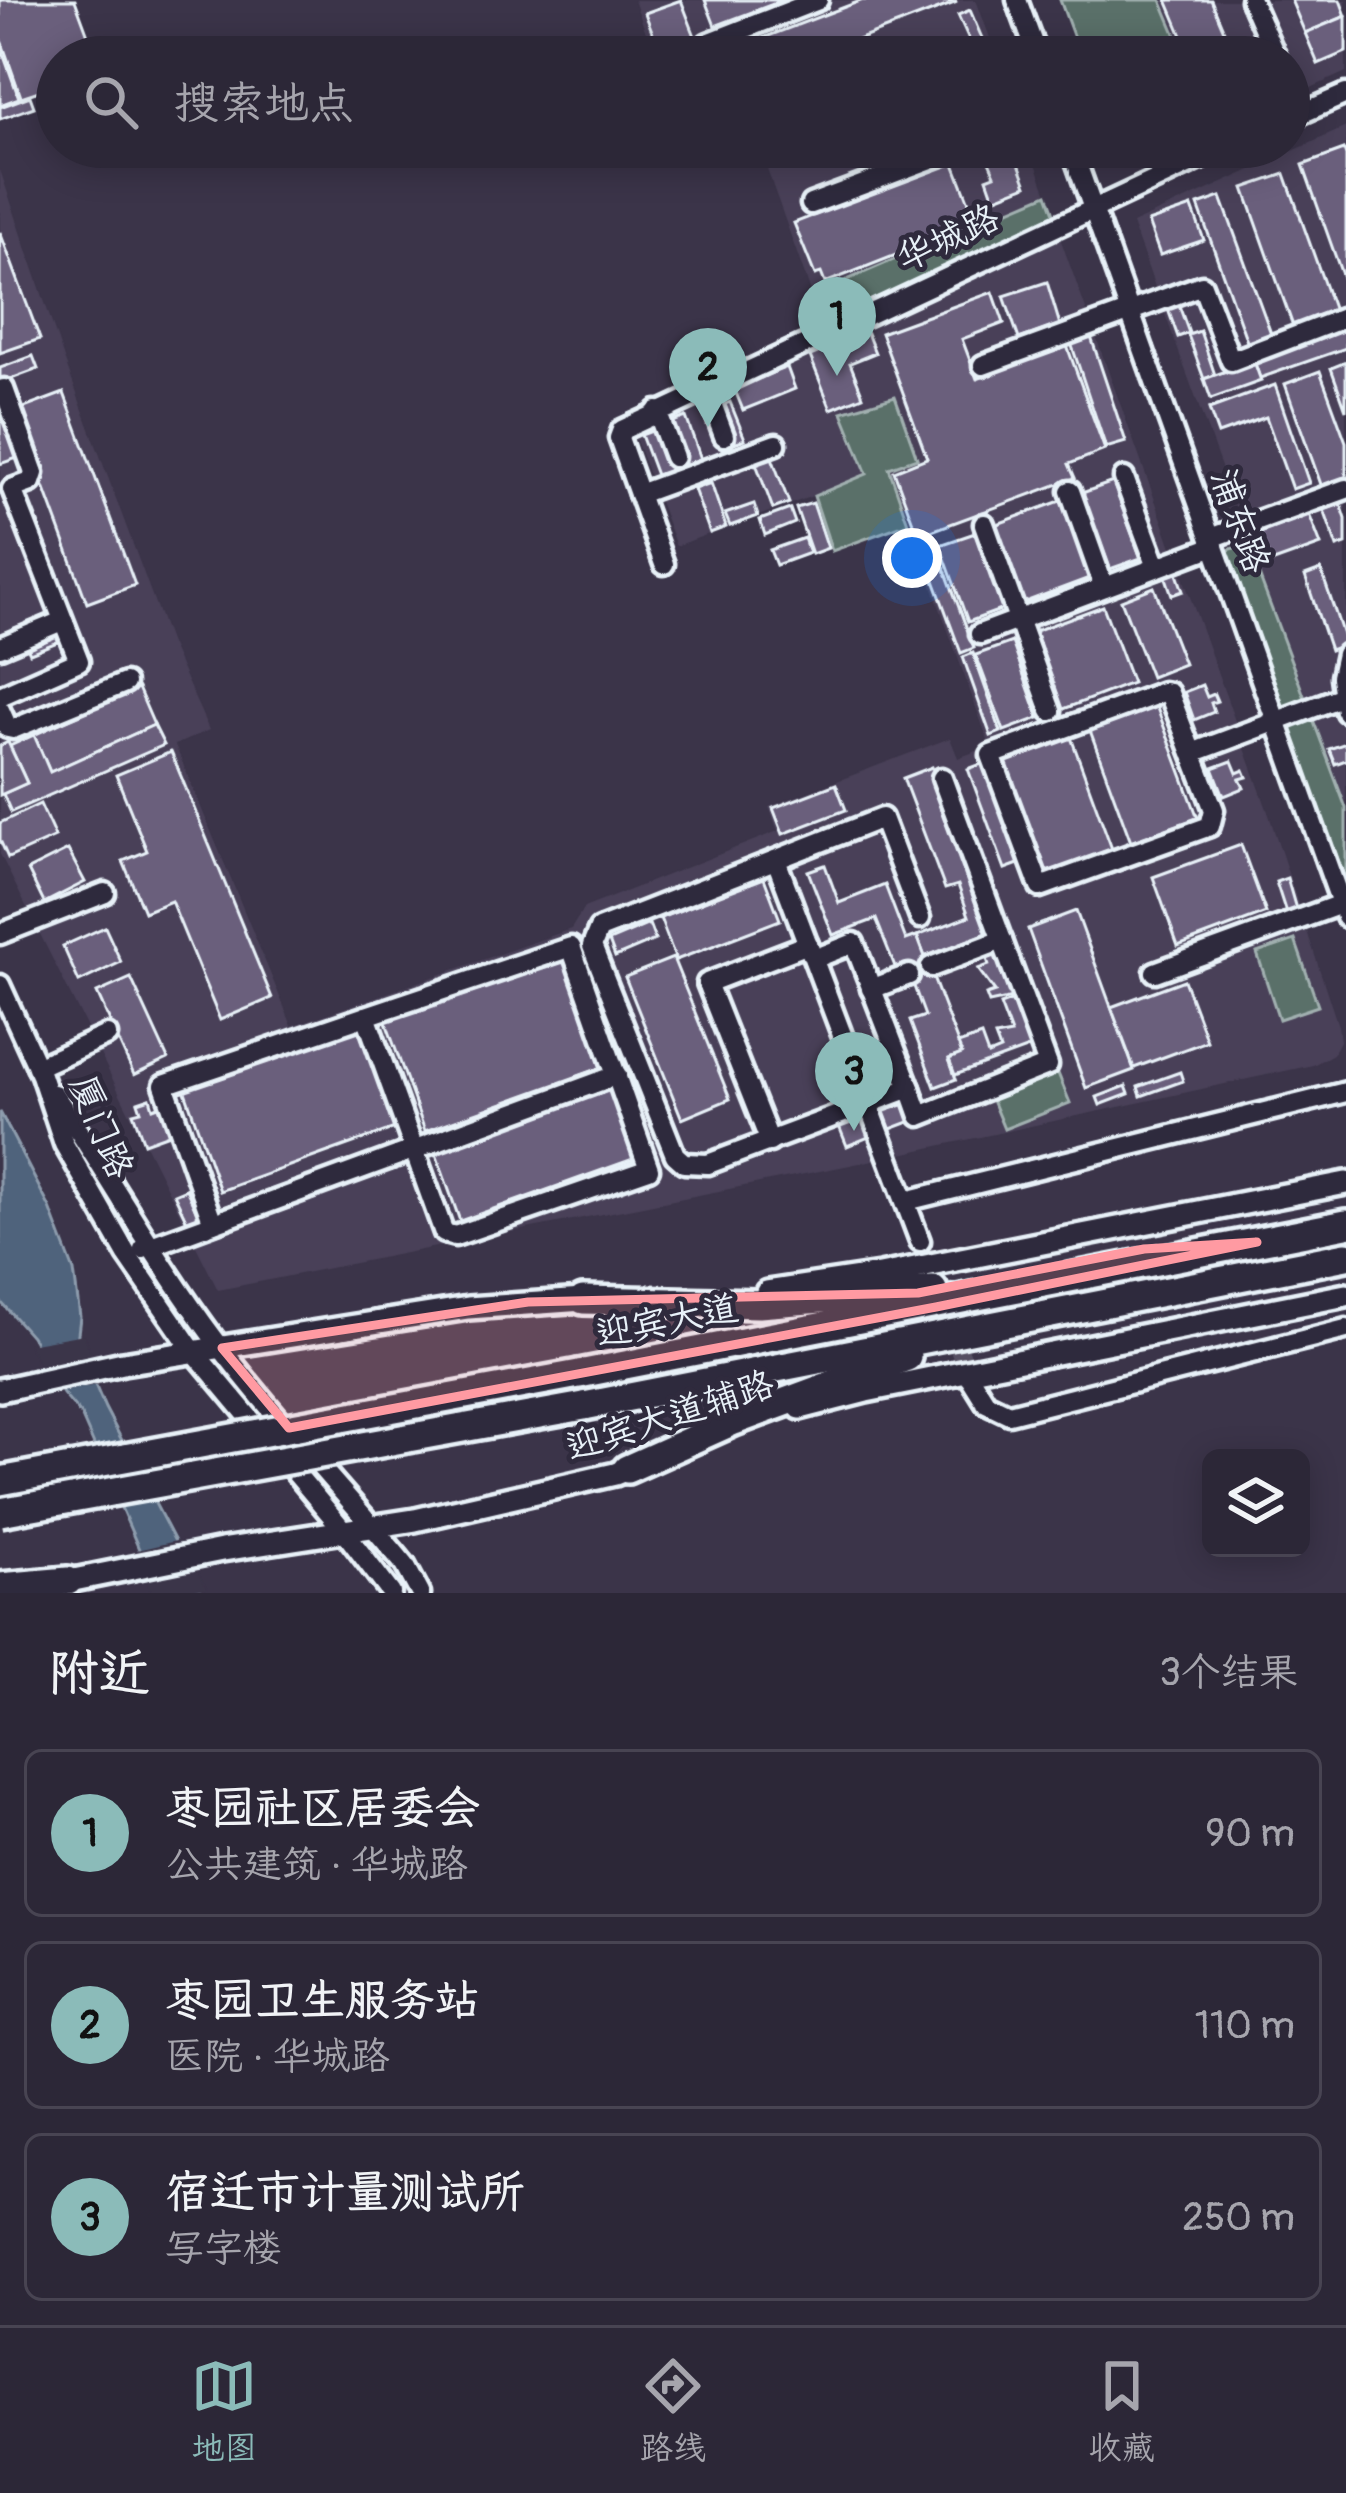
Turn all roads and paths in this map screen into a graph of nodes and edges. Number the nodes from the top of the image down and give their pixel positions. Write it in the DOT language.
graph roads {
  1 [pos="818,0"];
  2 [pos="1017,0"];
  3 [pos="1251,0"];
  4 [pos="728,36"];
  5 [pos="1030,36"];
  6 [pos="1267,36"];
  7 [pos="1346,94"];
  8 [pos="1310,110"];
  9 [pos="907,168"];
  10 [pos="1079,168"];
  11 [pos="1179,168"];
  12 [pos="811,204"];
  13 [pos="1093,206"];
  14 [pos="1130,311"];
  15 [pos="1346,317"];
  16 [pos="983,365"];
  17 [pos="706,388"];
  18 [pos="0,390"];
  19 [pos="658,411"];
  20 [pos="724,436"];
  21 [pos="776,444"];
  22 [pos="674,457"];
  23 [pos="1124,478"];
  24 [pos="1346,489"];
  25 [pos="6,490"];
  26 [pos="1070,491"];
  27 [pos="639,494"];
  28 [pos="984,524"];
  29 [pos="1212,542"];
  30 [pos="664,564"];
  31 [pos="1157,567"];
  32 [pos="1104,587"];
  33 [pos="1018,619"];
  34 [pos="62,621"];
  35 [pos="980,634"];
  36 [pos="0,647"];
  37 [pos="1346,654"];
  38 [pos="125,682"];
  39 [pos="0,696"];
  40 [pos="1343,704"];
  41 [pos="0,710"];
  42 [pos="1051,711"];
  43 [pos="1276,721"];
  44 [pos="1192,753"];
  45 [pos="942,778"];
  46 [pos="776,860"];
  47 [pos="105,893"];
  48 [pos="1344,910"];
  49 [pos="920,918"];
  50 [pos="0,934"];
  51 [pos="1002,940"];
  52 [pos="811,952"];
  53 [pos="931,967"];
  54 [pos="1155,972"];
  55 [pos="909,975"];
  56 [pos="0,986"];
  57 [pos="872,989"];
  58 [pos="366,1016"];
  59 [pos="107,1035"];
  60 [pos="39,1071"];
  61 [pos="617,1076"];
  62 [pos="910,1088"];
  63 [pos="1346,1092"];
  64 [pos="869,1104"];
  65 [pos="770,1142"];
  66 [pos="412,1150"];
  67 [pos="1346,1183"];
  68 [pos="906,1202"];
  69 [pos="214,1223"];
  70 [pos="1346,1224"];
  71 [pos="920,1241"];
  72 [pos="1257,1242"];
  73 [pos="149,1247"];
  74 [pos="128,1255"];
  75 [pos="1346,1256"];
  76 [pos="1346,1294"];
  77 [pos="583,1300"];
  78 [pos="1018,1321"];
  79 [pos="1346,1329"];
  80 [pos="222,1348"];
  81 [pos="195,1352"];
  82 [pos="968,1373"];
  83 [pos="0,1390"];
  84 [pos="627,1469"];
  85 [pos="0,1481"];
  86 [pos="0,1512"];
  87 [pos="373,1527"];
  88 [pos="344,1531"];
  89 [pos="68,1581"];
  90 [pos="0,1587"];
  91 [pos="13,1593"];
  92 [pos="391,1593"];
  93 [pos="420,1593"];
  1 -- 4 [label="street"];
  2 -- 5 [label="street"];
  3 -- 6 [label="street"];
  7 -- 8 [label="street"];
  9 -- 12 [label="street"];
  10 -- 13 [label="street, 浦东路"];
  11 -- 13 [label="street, 华城路"];
  13 -- 14 [label="street, 浦东路"];
  13 -- 17 [label="street, 华城路"];
  14 -- 15 [label="street"];
  14 -- 16 [label="street"];
  14 -- 29 [label="street, 浦东路"];
  17 -- 19 [label="street, 华城路"];
  17 -- 20 [label="street"];
  18 -- 25 [label="street"];
  19 -- 22 [label="street"];
  19 -- 27 [label="street, 华城路"];
  21 -- 27 [label="street"];
  23 -- 31 [label="street"];
  24 -- 29 [label="street"];
  25 -- 34 [label="street"];
  26 -- 32 [label="street"];
  27 -- 30 [label="street"];
  28 -- 33 [label="street"];
  29 -- 31 [label="street"];
  29 -- 43 [label="street, 浦东路"];
  31 -- 32 [label="street"];
  32 -- 33 [label="street"];
  33 -- 35 [label="street"];
  33 -- 42 [label="street"];
  34 -- 36 [label="street"];
  34 -- 39 [label="street"];
  37 -- 40 [label="street"];
  38 -- 41 [label="street"];
  40 -- 43 [label="street"];
  43 -- 44 [label="street"];
  43 -- 48 [label="street, 浦东路"];
  44 -- 44 [label="street"];
  45 -- 51 [label="street"];
  46 -- 49 [label="street"];
  46 -- 52 [label="street"];
  46 -- 65 [label="street"];
  47 -- 50 [label="street"];
  48 -- 54 [label="street"];
  51 -- 53 [label="street"];
  51 -- 62 [label="street"];
  52 -- 57 [label="street"];
  52 -- 64 [label="street"];
  52 -- 65 [label="street"];
  55 -- 57 [label="street"];
  56 -- 60 [label="street"];
  57 -- 62 [label="street"];
  58 -- 61 [label="street"];
  58 -- 66 [label="street"];
  58 -- 69 [label="street"];
  59 -- 60 [label="street"];
  60 -- 73 [label="street, 厦门路"];
  60 -- 74 [label="street, 厦门路"];
  61 -- 66 [label="street"];
  61 -- 66 [label="street"];
  62 -- 64 [label="street"];
  63 -- 68 [label="street"];
  64 -- 65 [label="street"];
  64 -- 68 [label="street"];
  66 -- 69 [label="street"];
  67 -- 77 [label="main road"];
  68 -- 71 [label="street"];
  69 -- 73 [label="street"];
  70 -- 72 [label="highway, 迎宾大道"];
  72 -- 77 [label="highway"];
  72 -- 85 [label="highway, 迎宾大道, bridge"];
  73 -- 74 [label="street"];
  73 -- 80 [label="street, 厦门路"];
  74 -- 81 [label="street, 厦门路"];
  75 -- 78 [label="highway, 迎宾大道"];
  76 -- 84 [label="main road, 迎宾大道辅路"];
  77 -- 80 [label="main road"];
  78 -- 84 [label="highway"];
  78 -- 86 [label="highway, 迎宾大道, bridge"];
  79 -- 82 [label="street"];
  80 -- 81 [label="main road"];
  80 -- 87 [label="street, 厦门路"];
  81 -- 83 [label="main road"];
  81 -- 88 [label="street, 厦门路"];
  84 -- 87 [label="main road, 迎宾大道辅路"];
  87 -- 88 [label="main road, 迎宾大道辅路"];
  87 -- 93 [label="street, 厦门路"];
  88 -- 89 [label="main road, 迎宾大道辅路"];
  88 -- 92 [label="street, 厦门路"];
  89 -- 90 [label="highway"];
  89 -- 91 [label="main road, 迎宾大道辅路"];
}
